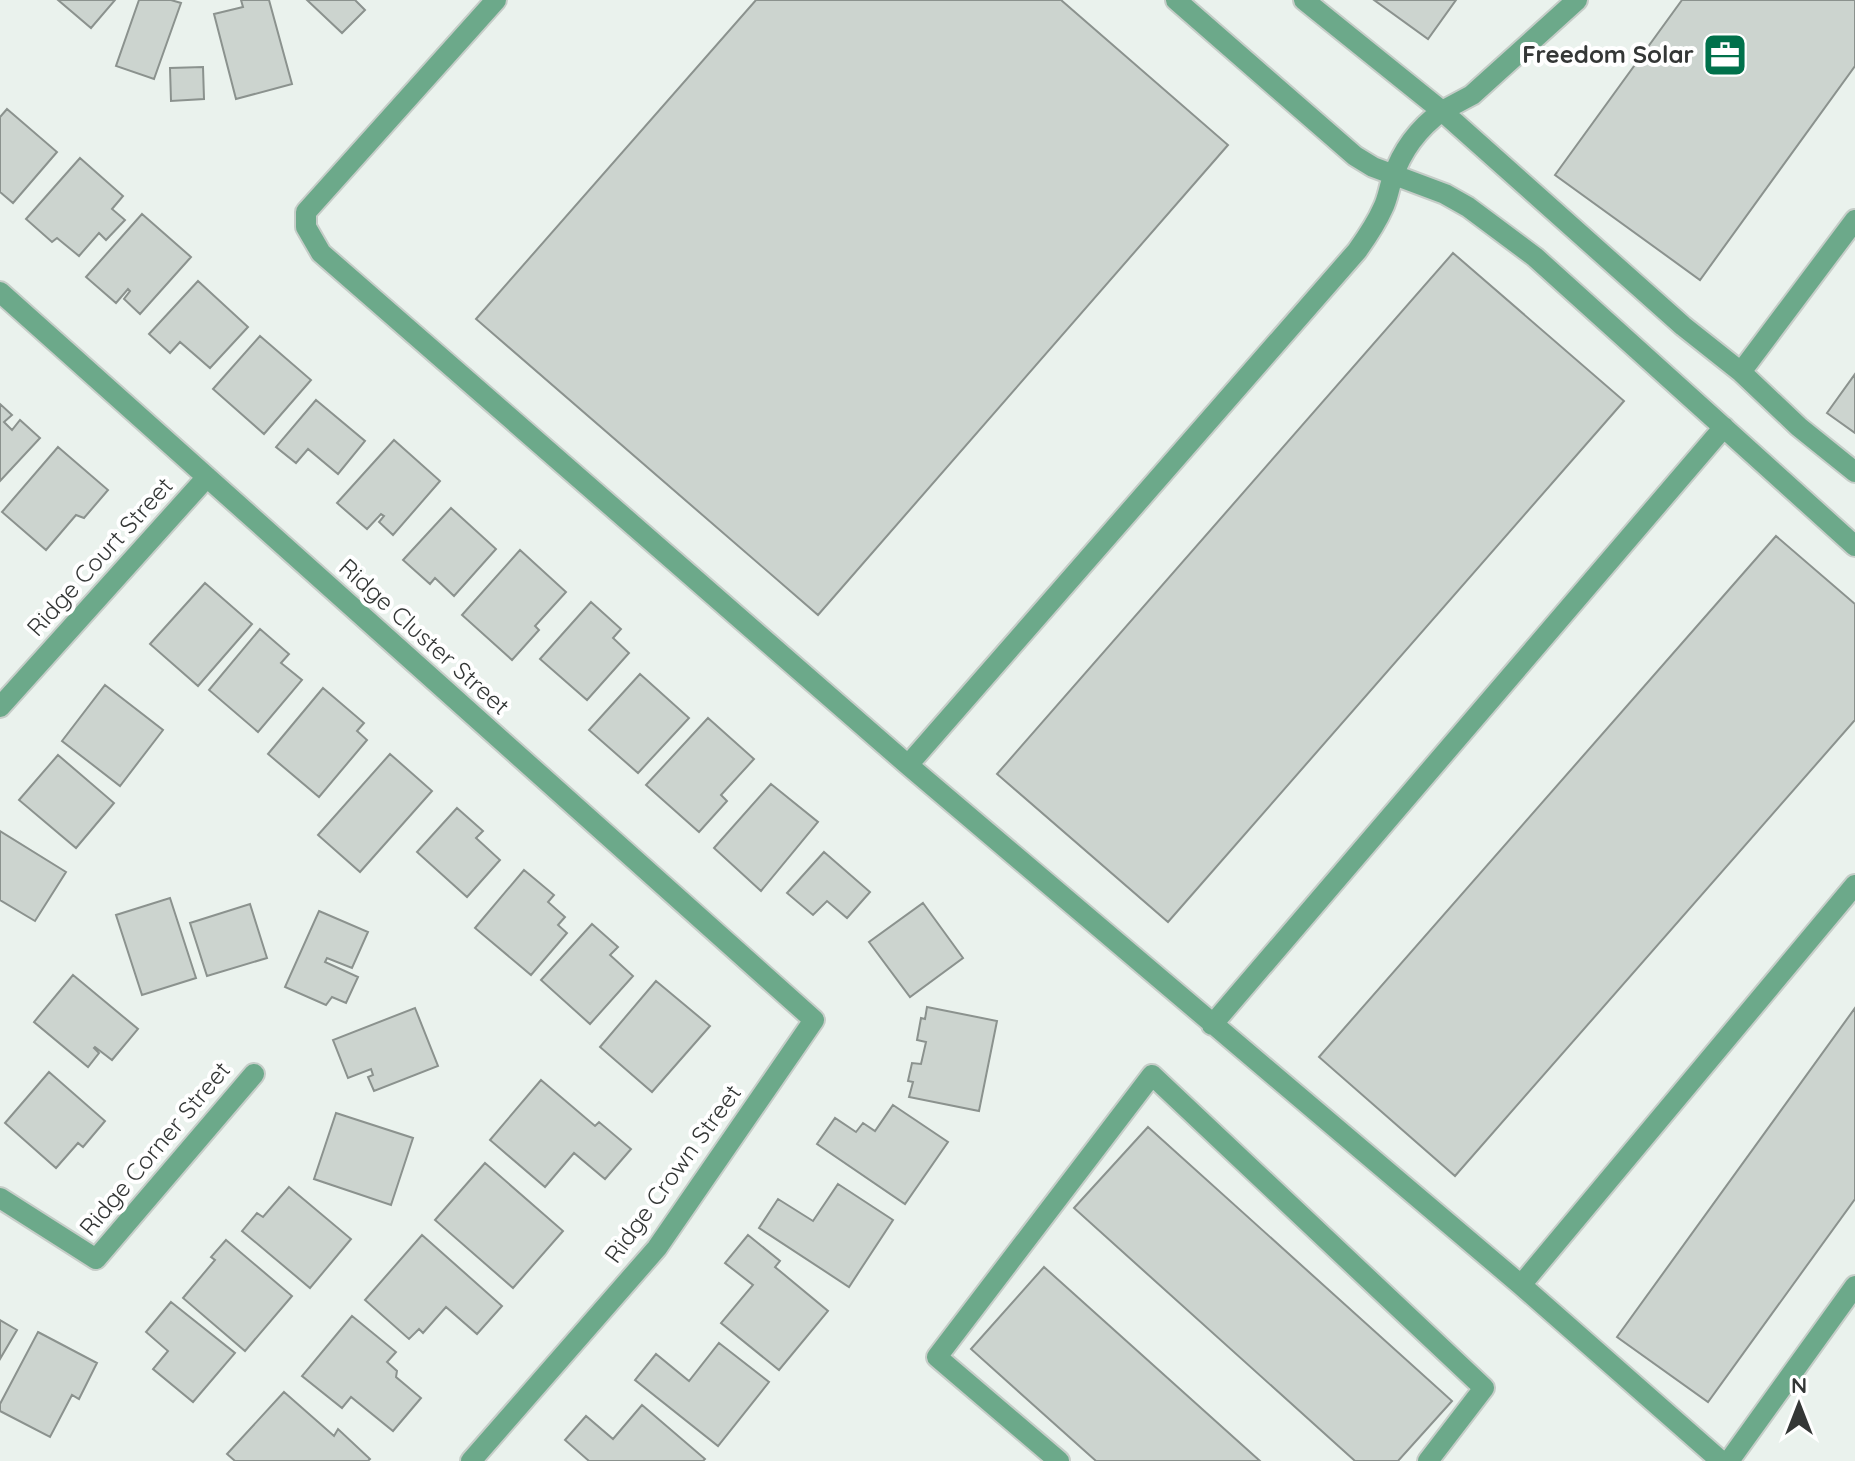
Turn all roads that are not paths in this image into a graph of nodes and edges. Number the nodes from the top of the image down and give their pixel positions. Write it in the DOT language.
graph roads {
  1 [pos="496,0"];
  2 [pos="1176,0"];
  3 [pos="1304,0"];
  4 [pos="1577,0"];
  5 [pos="1442,111"];
  6 [pos="1393,175"];
  7 [pos="1855,220"];
  8 [pos="0,292"];
  9 [pos="1741,372"];
  10 [pos="1724,427"];
  11 [pos="1855,472"];
  12 [pos="207,477"];
  13 [pos="1855,546"];
  14 [pos="0,707"];
  15 [pos="908,765"];
  16 [pos="1855,885"];
  17 [pos="814,1020"];
  18 [pos="1212,1025"];
  19 [pos="254,1074"];
  20 [pos="0,1198"];
  21 [pos="1521,1285"];
  22 [pos="1855,1286"];
  23 [pos="471,1461"];
  24 [pos="1059,1461"];
  25 [pos="1428,1461"];
  26 [pos="1721,1461"];
  27 [pos="1729,1461"];
  1 -- 15 [label="street"];
  2 -- 6 [label="street"];
  3 -- 5 [label="street"];
  4 -- 5 [label="street"];
  5 -- 6 [label="street"];
  5 -- 9 [label="street"];
  6 -- 10 [label="street"];
  6 -- 15 [label="street"];
  7 -- 9 [label="street"];
  8 -- 12 [label="street, Ridge Cluster Street"];
  9 -- 11 [label="street"];
  10 -- 13 [label="street"];
  10 -- 18 [label="street"];
  12 -- 14 [label="street, Ridge Court Street"];
  12 -- 17 [label="street, Ridge Cluster Street"];
  15 -- 18 [label="street"];
  16 -- 21 [label="street"];
  17 -- 23 [label="street, Ridge Crown Street"];
  18 -- 21 [label="street"];
  19 -- 20 [label="street, Ridge Corner Street"];
  21 -- 26 [label="street"];
  22 -- 27 [label="street"];
  24 -- 25 [label="street"];
}
